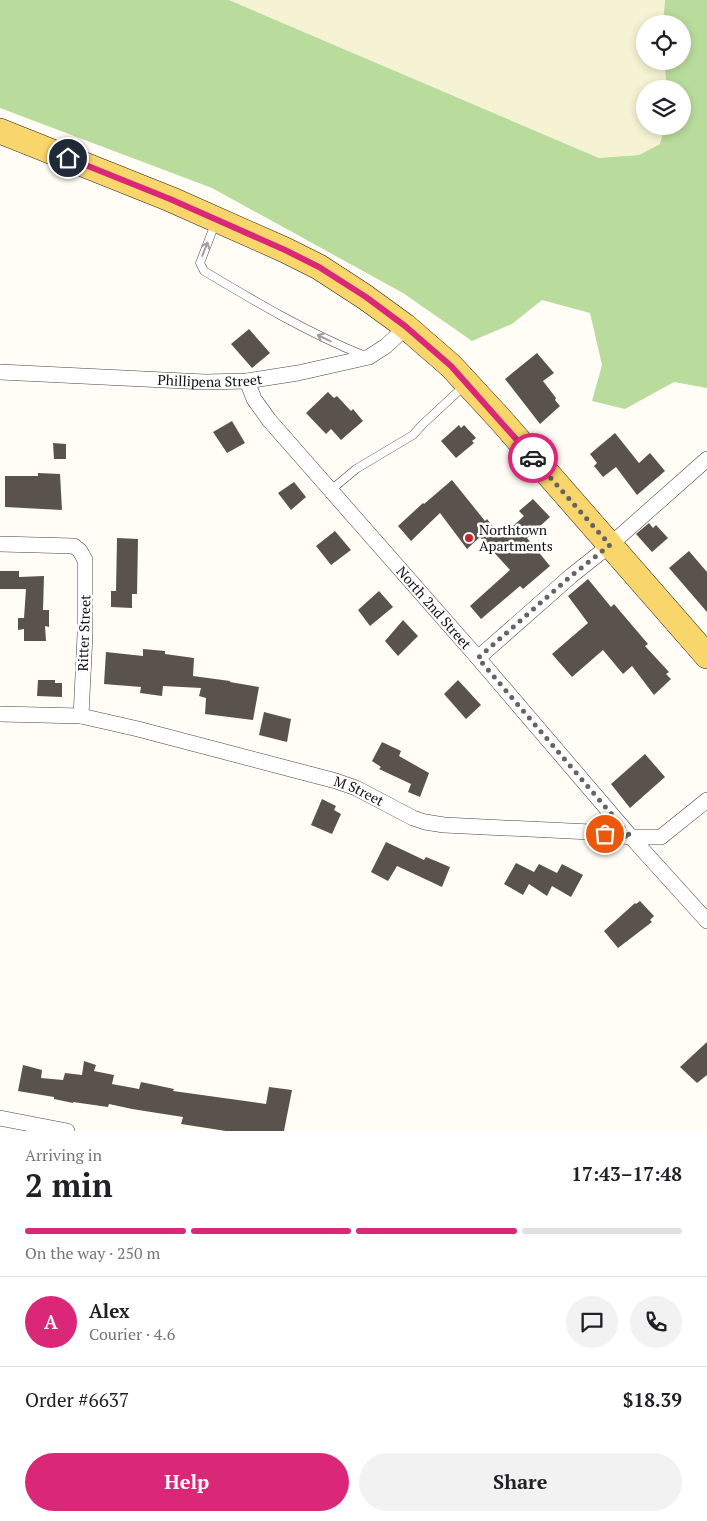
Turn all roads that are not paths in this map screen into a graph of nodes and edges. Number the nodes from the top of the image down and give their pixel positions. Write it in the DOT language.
graph roads {
  1 [pos="0,131"];
  2 [pos="217,220"];
  3 [pos="405,326"];
  4 [pos="369,357"];
  5 [pos="0,372"];
  6 [pos="247,381"];
  7 [pos="467,384"];
  8 [pos="707,459"];
  9 [pos="332,490"];
  10 [pos="0,544"];
  11 [pos="610,545"];
  12 [pos="707,656"];
  13 [pos="478,658"];
  14 [pos="0,714"];
  15 [pos="81,716"];
  16 [pos="707,800"];
  17 [pos="631,837"];
  18 [pos="707,921"];
  19 [pos="0,1118"];
  20 [pos="67,1131"];
  1 -- 2 [label="main road"];
  2 -- 3 [label="main road"];
  4 -- 2 [label="lane, one-way"];
  3 -- 4 [label="street, Phillipena Street"];
  3 -- 7 [label="main road"];
  4 -- 6 [label="street, Phillipena Street"];
  5 -- 6 [label="street, Phillipena Street"];
  6 -- 9 [label="street, North 2nd Street"];
  7 -- 9 [label="lane"];
  7 -- 11 [label="main road"];
  8 -- 11 [label="street"];
  9 -- 13 [label="street, North 2nd Street"];
  10 -- 15 [label="street, Ritter Street"];
  11 -- 12 [label="main road"];
  11 -- 13 [label="street"];
  13 -- 17 [label="street, North 2nd Street"];
  14 -- 15 [label="street, M Street"];
  15 -- 17 [label="street, M Street"];
  16 -- 17 [label="street, M Street"];
  17 -- 18 [label="street, North 2nd Street"];
  19 -- 20 [label="street"];
}
